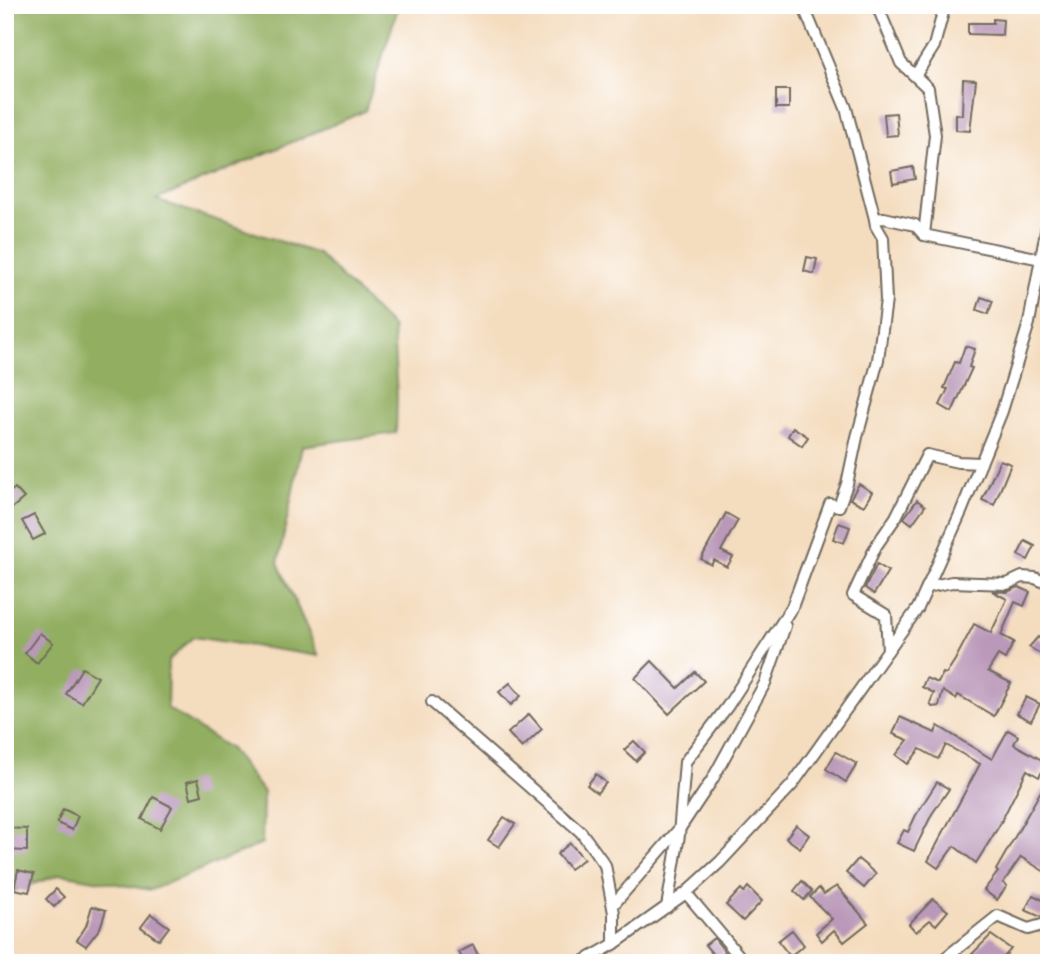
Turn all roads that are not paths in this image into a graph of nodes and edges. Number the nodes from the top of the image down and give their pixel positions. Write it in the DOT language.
graph roads {
  1 [pos="803,5"];
  2 [pos="877,5"];
  3 [pos="945,5"];
  4 [pos="915,76"];
  5 [pos="1049,215"];
  6 [pos="875,219"];
  7 [pos="1047,230"];
  8 [pos="924,234"];
  9 [pos="1041,259"];
  10 [pos="981,463"];
  11 [pos="1049,584"];
  12 [pos="927,587"];
  13 [pos="792,607"];
  14 [pos="888,650"];
  15 [pos="432,702"];
  16 [pos="680,828"];
  17 [pos="686,893"];
  18 [pos="613,905"];
  19 [pos="667,907"];
  20 [pos="1049,923"];
  21 [pos="614,944"];
  22 [pos="581,963"];
  23 [pos="745,963"];
  24 [pos="939,963"];
  1 -- 6 [label="street"];
  2 -- 4 [label="street"];
  3 -- 4 [label="street"];
  4 -- 8 [label="street"];
  5 -- 7 [label="street"];
  6 -- 8 [label="street"];
  6 -- 13 [label="street"];
  7 -- 9 [label="street"];
  8 -- 9 [label="street"];
  9 -- 10 [label="street"];
  10 -- 12 [label="street"];
  10 -- 14 [label="street"];
  11 -- 12 [label="street"];
  12 -- 14 [label="street"];
  13 -- 16 [label="street"];
  13 -- 16 [label="street"];
  14 -- 17 [label="street"];
  15 -- 18 [label="street"];
  16 -- 18 [label="street"];
  16 -- 19 [label="street"];
  17 -- 19 [label="street"];
  17 -- 23 [label="street"];
  18 -- 21 [label="street"];
  19 -- 21 [label="street"];
  20 -- 24 [label="street"];
  21 -- 22 [label="street"];
}
